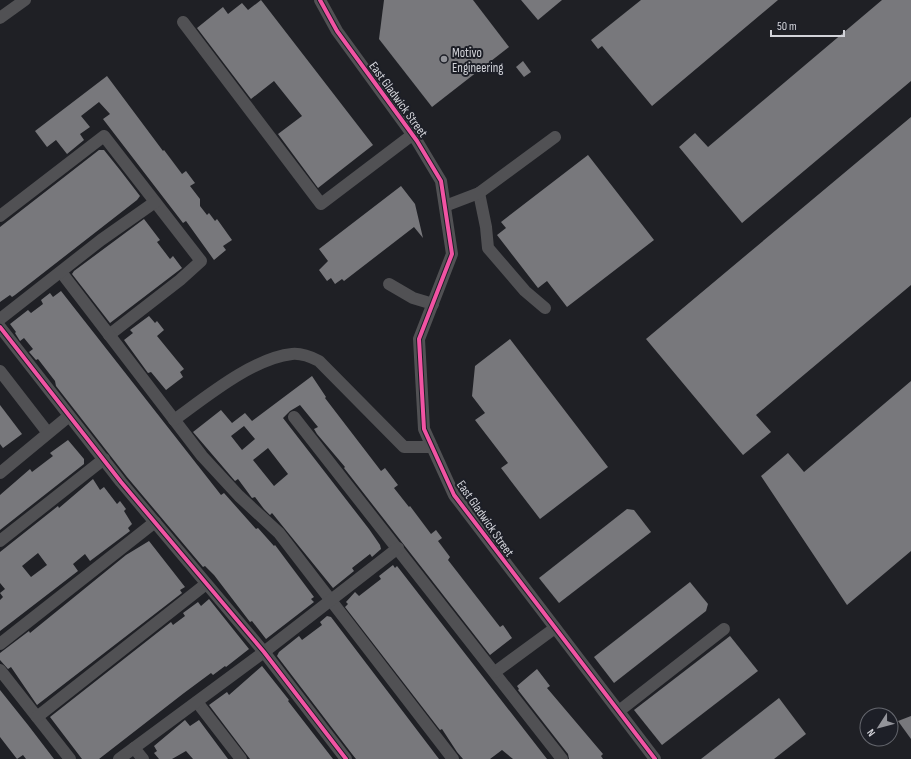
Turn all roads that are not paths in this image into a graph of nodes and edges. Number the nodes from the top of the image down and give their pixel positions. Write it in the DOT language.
graph roads {
  1 [pos="320,0"];
  2 [pos="20,2"];
  3 [pos="0,18"];
  4 [pos="183,22"];
  5 [pos="412,135"];
  6 [pos="555,137"];
  7 [pos="479,193"];
  8 [pos="155,202"];
  9 [pos="445,206"];
  10 [pos="0,216"];
  11 [pos="61,272"];
  12 [pos="390,284"];
  13 [pos="433,304"];
  14 [pos="545,308"];
  15 [pos="0,319"];
  16 [pos="0,327"];
  17 [pos="109,335"];
  18 [pos="0,371"];
  19 [pos="69,416"];
  20 [pos="294,417"];
  21 [pos="174,420"];
  22 [pos="48,433"];
  23 [pos="432,447"];
  24 [pos="104,459"];
  25 [pos="0,473"];
  26 [pos="155,522"];
  27 [pos="0,541"];
  28 [pos="398,548"];
  29 [pos="206,584"];
  30 [pos="330,601"];
  31 [pos="554,628"];
  32 [pos="724,629"];
  33 [pos="0,644"];
  34 [pos="264,652"];
  35 [pos="0,670"];
  36 [pos="495,672"];
  37 [pos="197,702"];
  38 [pos="618,711"];
  39 [pos="37,717"];
  40 [pos="134,748"];
  41 [pos="70,759"];
  42 [pos="119,759"];
  43 [pos="143,759"];
  44 [pos="241,759"];
  45 [pos="346,759"];
  46 [pos="453,759"];
  47 [pos="562,759"];
  48 [pos="655,759"];
  1 -- 5 [label="street, East Gladwick Street"];
  2 -- 3 [label="street"];
  4 -- 5 [label="street"];
  5 -- 9 [label="street, East Gladwick Street"];
  6 -- 7 [label="street"];
  7 -- 9 [label="street"];
  7 -- 14 [label="street"];
  8 -- 10 [label="street"];
  8 -- 11 [label="street"];
  8 -- 17 [label="street"];
  9 -- 13 [label="street, East Gladwick Street"];
  11 -- 15 [label="street"];
  11 -- 17 [label="street"];
  12 -- 13 [label="street"];
  13 -- 23 [label="street, East Gladwick Street"];
  16 -- 19 [label="street"];
  17 -- 21 [label="street"];
  18 -- 22 [label="street"];
  19 -- 22 [label="street"];
  19 -- 24 [label="street"];
  20 -- 28 [label="street"];
  21 -- 23 [label="street"];
  21 -- 30 [label="street"];
  22 -- 25 [label="street"];
  23 -- 31 [label="street, East Gladwick Street"];
  24 -- 26 [label="street"];
  24 -- 27 [label="street"];
  26 -- 29 [label="street"];
  26 -- 33 [label="street"];
  28 -- 30 [label="street"];
  28 -- 36 [label="street"];
  29 -- 34 [label="street"];
  29 -- 39 [label="street"];
  30 -- 34 [label="street"];
  30 -- 46 [label="street"];
  31 -- 36 [label="street"];
  31 -- 38 [label="street, East Gladwick Street"];
  32 -- 38 [label="street"];
  34 -- 37 [label="street"];
  34 -- 45 [label="street"];
  35 -- 39 [label="street"];
  36 -- 47 [label="street"];
  37 -- 40 [label="street"];
  37 -- 44 [label="street"];
  38 -- 48 [label="street, East Gladwick Street"];
  39 -- 41 [label="street"];
  40 -- 42 [label="street"];
  40 -- 43 [label="street"];
}
